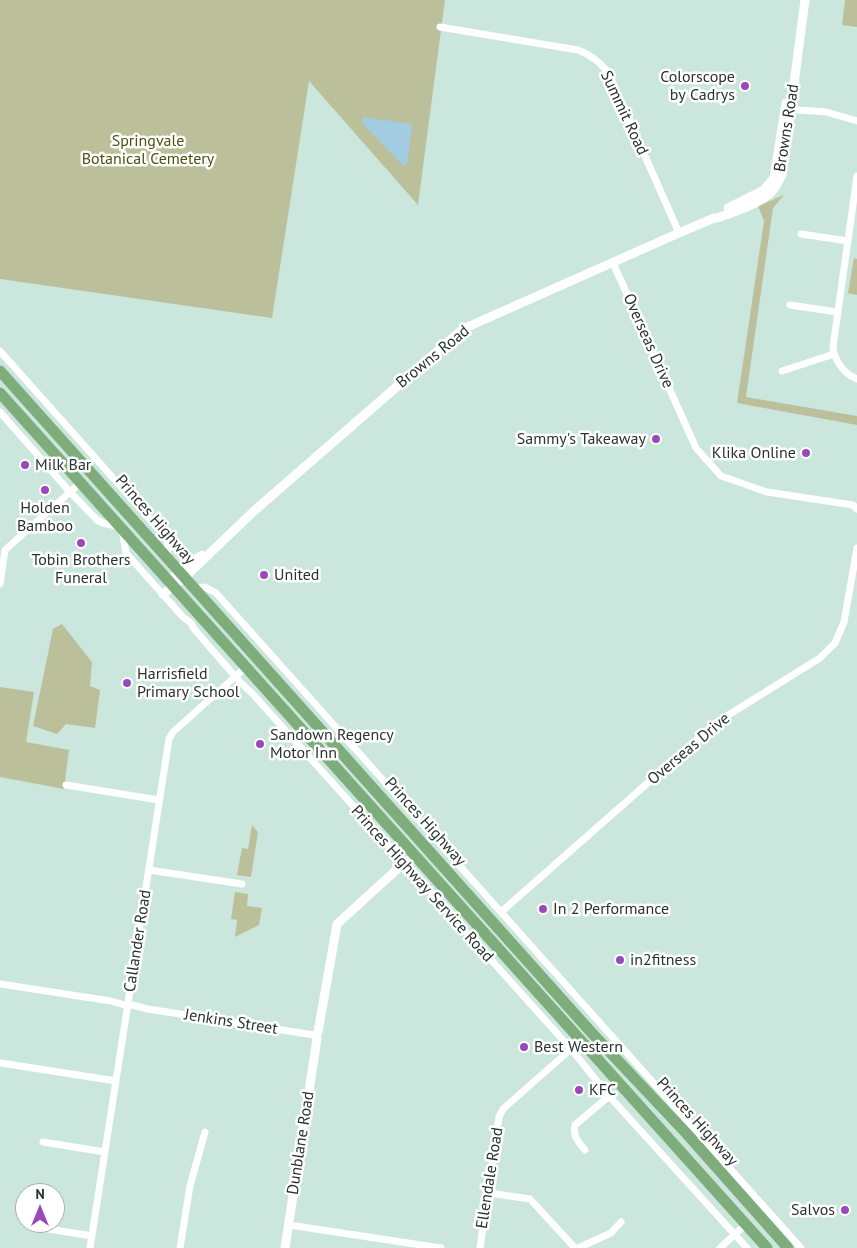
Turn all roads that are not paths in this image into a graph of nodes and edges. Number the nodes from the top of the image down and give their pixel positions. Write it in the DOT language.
graph roads {
  1 [pos="805,0"];
  2 [pos="440,27"];
  3 [pos="789,106"];
  4 [pos="857,121"];
  5 [pos="857,176"];
  6 [pos="679,233"];
  7 [pos="801,234"];
  8 [pos="848,241"];
  9 [pos="613,263"];
  10 [pos="790,305"];
  11 [pos="837,312"];
  12 [pos="0,351"];
  13 [pos="834,354"];
  14 [pos="0,371"];
  15 [pos="782,371"];
  16 [pos="857,379"];
  17 [pos="0,393"];
  18 [pos="0,412"];
  19 [pos="91,474"];
  20 [pos="80,483"];
  21 [pos="105,487"];
  22 [pos="70,492"];
  23 [pos="94,497"];
  24 [pos="857,509"];
  25 [pos="121,528"];
  26 [pos="857,548"];
  27 [pos="168,559"];
  28 [pos="181,575"];
  29 [pos="171,583"];
  30 [pos="0,584"];
  31 [pos="193,588"];
  32 [pos="163,594"];
  33 [pos="246,667"];
  34 [pos="236,676"];
  35 [pos="364,778"];
  36 [pos="66,785"];
  37 [pos="160,800"];
  38 [pos="405,845"];
  39 [pos="415,856"];
  40 [pos="404,863"];
  41 [pos="149,870"];
  42 [pos="242,884"];
  43 [pos="501,912"];
  44 [pos="0,984"];
  45 [pos="128,1005"];
  46 [pos="590,1031"];
  47 [pos="573,1033"];
  48 [pos="316,1035"];
  49 [pos="582,1043"];
  50 [pos="571,1049"];
  51 [pos="1,1063"];
  52 [pos="116,1081"];
  53 [pos="608,1096"];
  54 [pos="205,1132"];
  55 [pos="43,1142"];
  56 [pos="585,1150"];
  57 [pos="106,1152"];
  58 [pos="489,1193"];
  59 [pos="621,1222"];
  60 [pos="746,1224"];
  61 [pos="289,1225"];
  62 [pos="65,1232"];
  63 [pos="736,1234"];
  64 [pos="92,1236"];
  65 [pos="90,1248"];
  66 [pos="180,1248"];
  67 [pos="285,1248"];
  68 [pos="441,1248"];
  69 [pos="480,1248"];
  70 [pos="577,1248"];
  71 [pos="720,1248"];
  72 [pos="748,1248"];
  73 [pos="767,1248"];
  74 [pos="788,1248"];
  75 [pos="801,1248"];
  1 -- 3 [label="street, Browns Road"];
  2 -- 6 [label="street, Summit Road"];
  3 -- 4 [label="street"];
  3 -- 6 [label="street, Browns Road"];
  5 -- 8 [label="street"];
  6 -- 9 [label="street, Browns Road"];
  7 -- 8 [label="street"];
  8 -- 11 [label="street"];
  9 -- 24 [label="street, Overseas Drive"];
  9 -- 28 [label="street, Browns Road"];
  10 -- 11 [label="street"];
  11 -- 13 [label="street"];
  12 -- 27 [label="street"];
  13 -- 15 [label="street"];
  13 -- 16 [label="street"];
  14 -- 19 [label="highway, Princes Highway"];
  17 -- 20 [label="highway, Princes Highway"];
  18 -- 22 [label="street"];
  19 -- 20 [label="highway"];
  19 -- 21 [label="highway, Princes Highway"];
  20 -- 22 [label="street"];
  20 -- 23 [label="highway, Princes Highway"];
  21 -- 23 [label="highway"];
  21 -- 27 [label="highway, Princes Highway"];
  22 -- 25 [label="street"];
  22 -- 30 [label="street"];
  23 -- 25 [label="highway, Princes Highway"];
  25 -- 29 [label="highway, Princes Highway"];
  25 -- 32 [label="street, Princes Highway Service Road"];
  26 -- 43 [label="street, Overseas Drive"];
  27 -- 28 [label="highway, Princes Highway"];
  28 -- 29 [label="street, Browns Road"];
  28 -- 31 [label="highway, Princes Highway"];
  29 -- 32 [label="street, Browns Road"];
  29 -- 33 [label="highway, Princes Highway"];
  31 -- 35 [label="highway, Princes Highway"];
  31 -- 43 [label="street"];
  32 -- 34 [label="street, Princes Highway Service Road"];
  33 -- 34 [label="street, Callander Road"];
  33 -- 38 [label="highway, Princes Highway"];
  34 -- 37 [label="street, Callander Road"];
  34 -- 40 [label="street, Princes Highway Service Road"];
  35 -- 39 [label="highway"];
  35 -- 46 [label="highway, Princes Highway"];
  36 -- 37 [label="street"];
  37 -- 41 [label="street, Callander Road"];
  38 -- 39 [label="highway, Princes Highway"];
  38 -- 40 [label="street"];
  39 -- 40 [label="street, Dunblane Road"];
  39 -- 47 [label="highway, Princes Highway"];
  40 -- 48 [label="street, Dunblane Road"];
  40 -- 50 [label="street, Princes Highway Service Road"];
  41 -- 42 [label="street"];
  41 -- 45 [label="street, Callander Road"];
  43 -- 75 [label="street"];
  44 -- 45 [label="street, Jenkins Street"];
  45 -- 48 [label="street, Jenkins Street"];
  45 -- 52 [label="street, Callander Road"];
  46 -- 49 [label="highway"];
  46 -- 74 [label="highway, Princes Highway"];
  47 -- 49 [label="highway, Princes Highway"];
  47 -- 50 [label="street"];
  48 -- 61 [label="street, Dunblane Road"];
  49 -- 50 [label="street, Ellendale Road"];
  49 -- 60 [label="highway, Princes Highway"];
  50 -- 53 [label="street, Princes Highway Service Road"];
  50 -- 58 [label="street, Ellendale Road"];
  51 -- 52 [label="street"];
  52 -- 57 [label="street, Callander Road"];
  53 -- 56 [label="street"];
  53 -- 63 [label="street, Princes Highway Service Road"];
  54 -- 66 [label="street"];
  55 -- 57 [label="street"];
  57 -- 64 [label="street, Callander Road"];
  58 -- 69 [label="street, Ellendale Road"];
  58 -- 70 [label="street"];
  59 -- 70 [label="street"];
  60 -- 63 [label="street"];
  60 -- 73 [label="highway, Princes Highway"];
  61 -- 67 [label="street, Dunblane Road"];
  61 -- 68 [label="street"];
  62 -- 64 [label="street"];
  63 -- 71 [label="street"];
  63 -- 72 [label="street"];
  64 -- 65 [label="street, Callander Road"];
}
